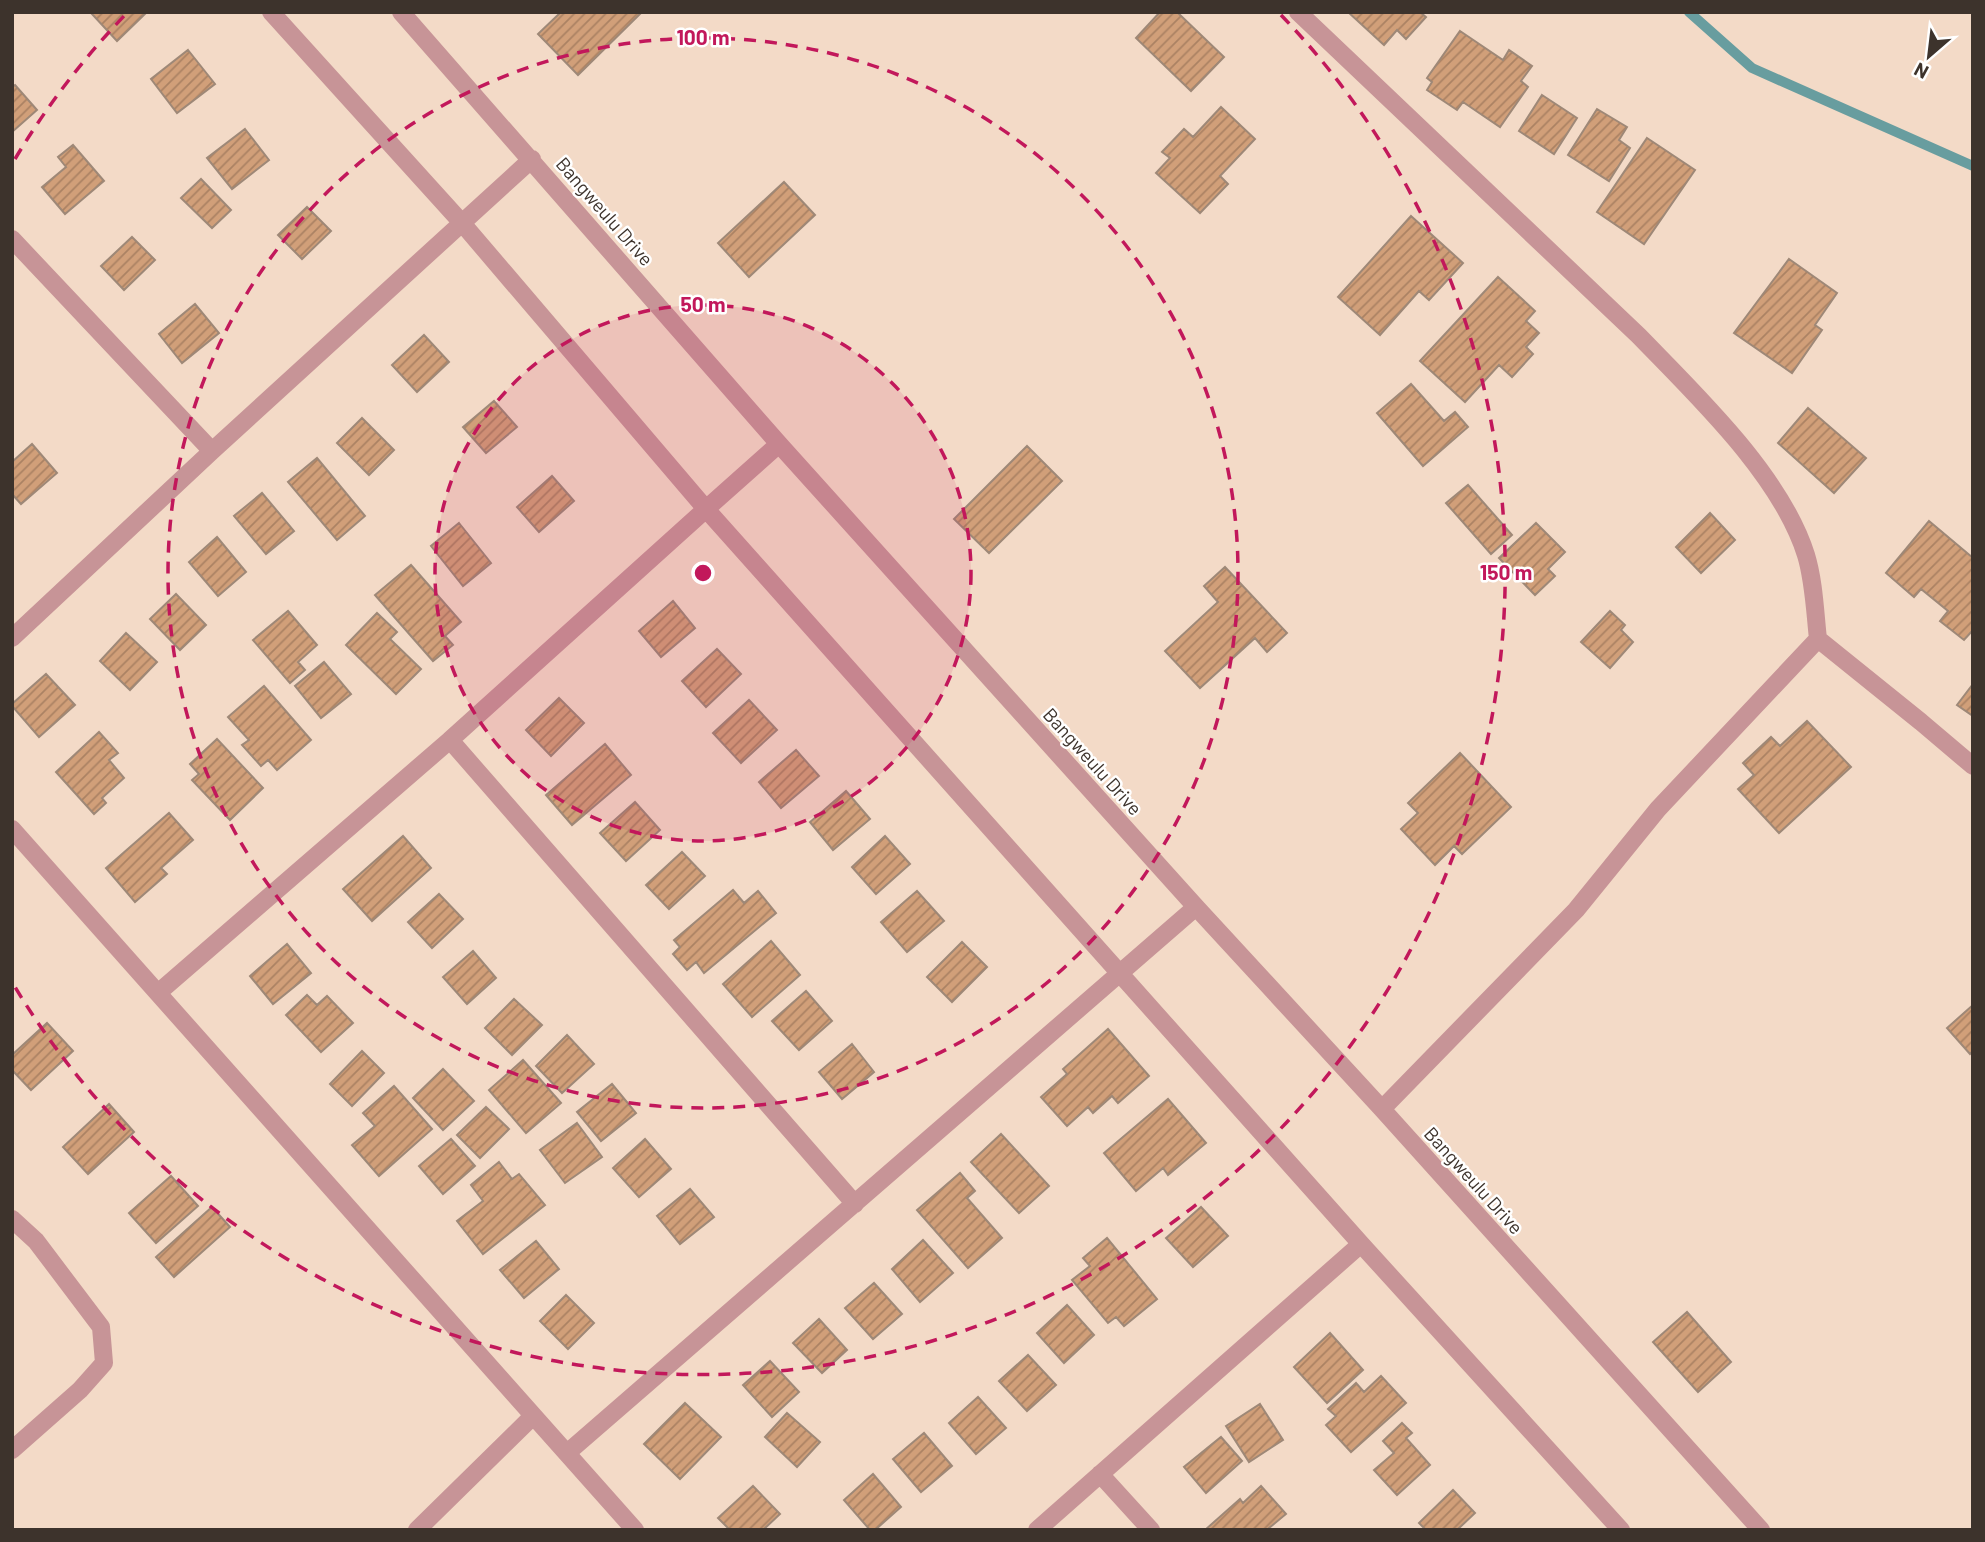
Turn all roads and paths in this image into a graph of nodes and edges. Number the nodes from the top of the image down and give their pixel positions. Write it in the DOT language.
graph roads {
  1 [pos="271,12"];
  2 [pos="401,12"];
  3 [pos="1298,12"];
  4 [pos="532,159"];
  5 [pos="462,223"];
  6 [pos="12,239"];
  7 [pos="779,444"];
  8 [pos="212,451"];
  9 [pos="706,509"];
  10 [pos="12,638"];
  11 [pos="1818,639"];
  12 [pos="450,740"];
  13 [pos="1973,766"];
  14 [pos="12,829"];
  15 [pos="1196,907"];
  16 [pos="1120,973"];
  17 [pos="159,992"];
  18 [pos="1382,1109"];
  19 [pos="855,1204"];
  20 [pos="12,1219"];
  21 [pos="1361,1244"];
  22 [pos="532,1417"];
  23 [pos="12,1450"];
  24 [pos="567,1453"];
  25 [pos="1100,1474"];
  26 [pos="417,1530"];
  27 [pos="635,1530"];
  28 [pos="1037,1530"];
  29 [pos="1151,1530"];
  30 [pos="1621,1530"];
  31 [pos="1761,1530"];
  1 -- 5 [label="street"];
  2 -- 4 [label="street, Bangweulu Drive"];
  3 -- 11 [label="street"];
  4 -- 5 [label="street"];
  4 -- 7 [label="street, Bangweulu Drive"];
  5 -- 8 [label="street"];
  5 -- 9 [label="street"];
  6 -- 8 [label="street"];
  7 -- 9 [label="street"];
  7 -- 15 [label="street, Bangweulu Drive"];
  8 -- 10 [label="street"];
  9 -- 12 [label="street"];
  9 -- 16 [label="street"];
  11 -- 13 [label="street"];
  11 -- 18 [label="street"];
  12 -- 17 [label="street"];
  12 -- 19 [label="street"];
  14 -- 17 [label="street"];
  15 -- 16 [label="street"];
  15 -- 18 [label="street, Bangweulu Drive"];
  16 -- 19 [label="street"];
  16 -- 21 [label="street"];
  17 -- 22 [label="street"];
  18 -- 31 [label="street, Bangweulu Drive"];
  19 -- 24 [label="street"];
  20 -- 23 [label="street"];
  21 -- 25 [label="street"];
  21 -- 30 [label="street"];
  22 -- 24 [label="street"];
  22 -- 26 [label="street"];
  24 -- 27 [label="street"];
  25 -- 28 [label="street"];
  25 -- 29 [label="street"];
}
